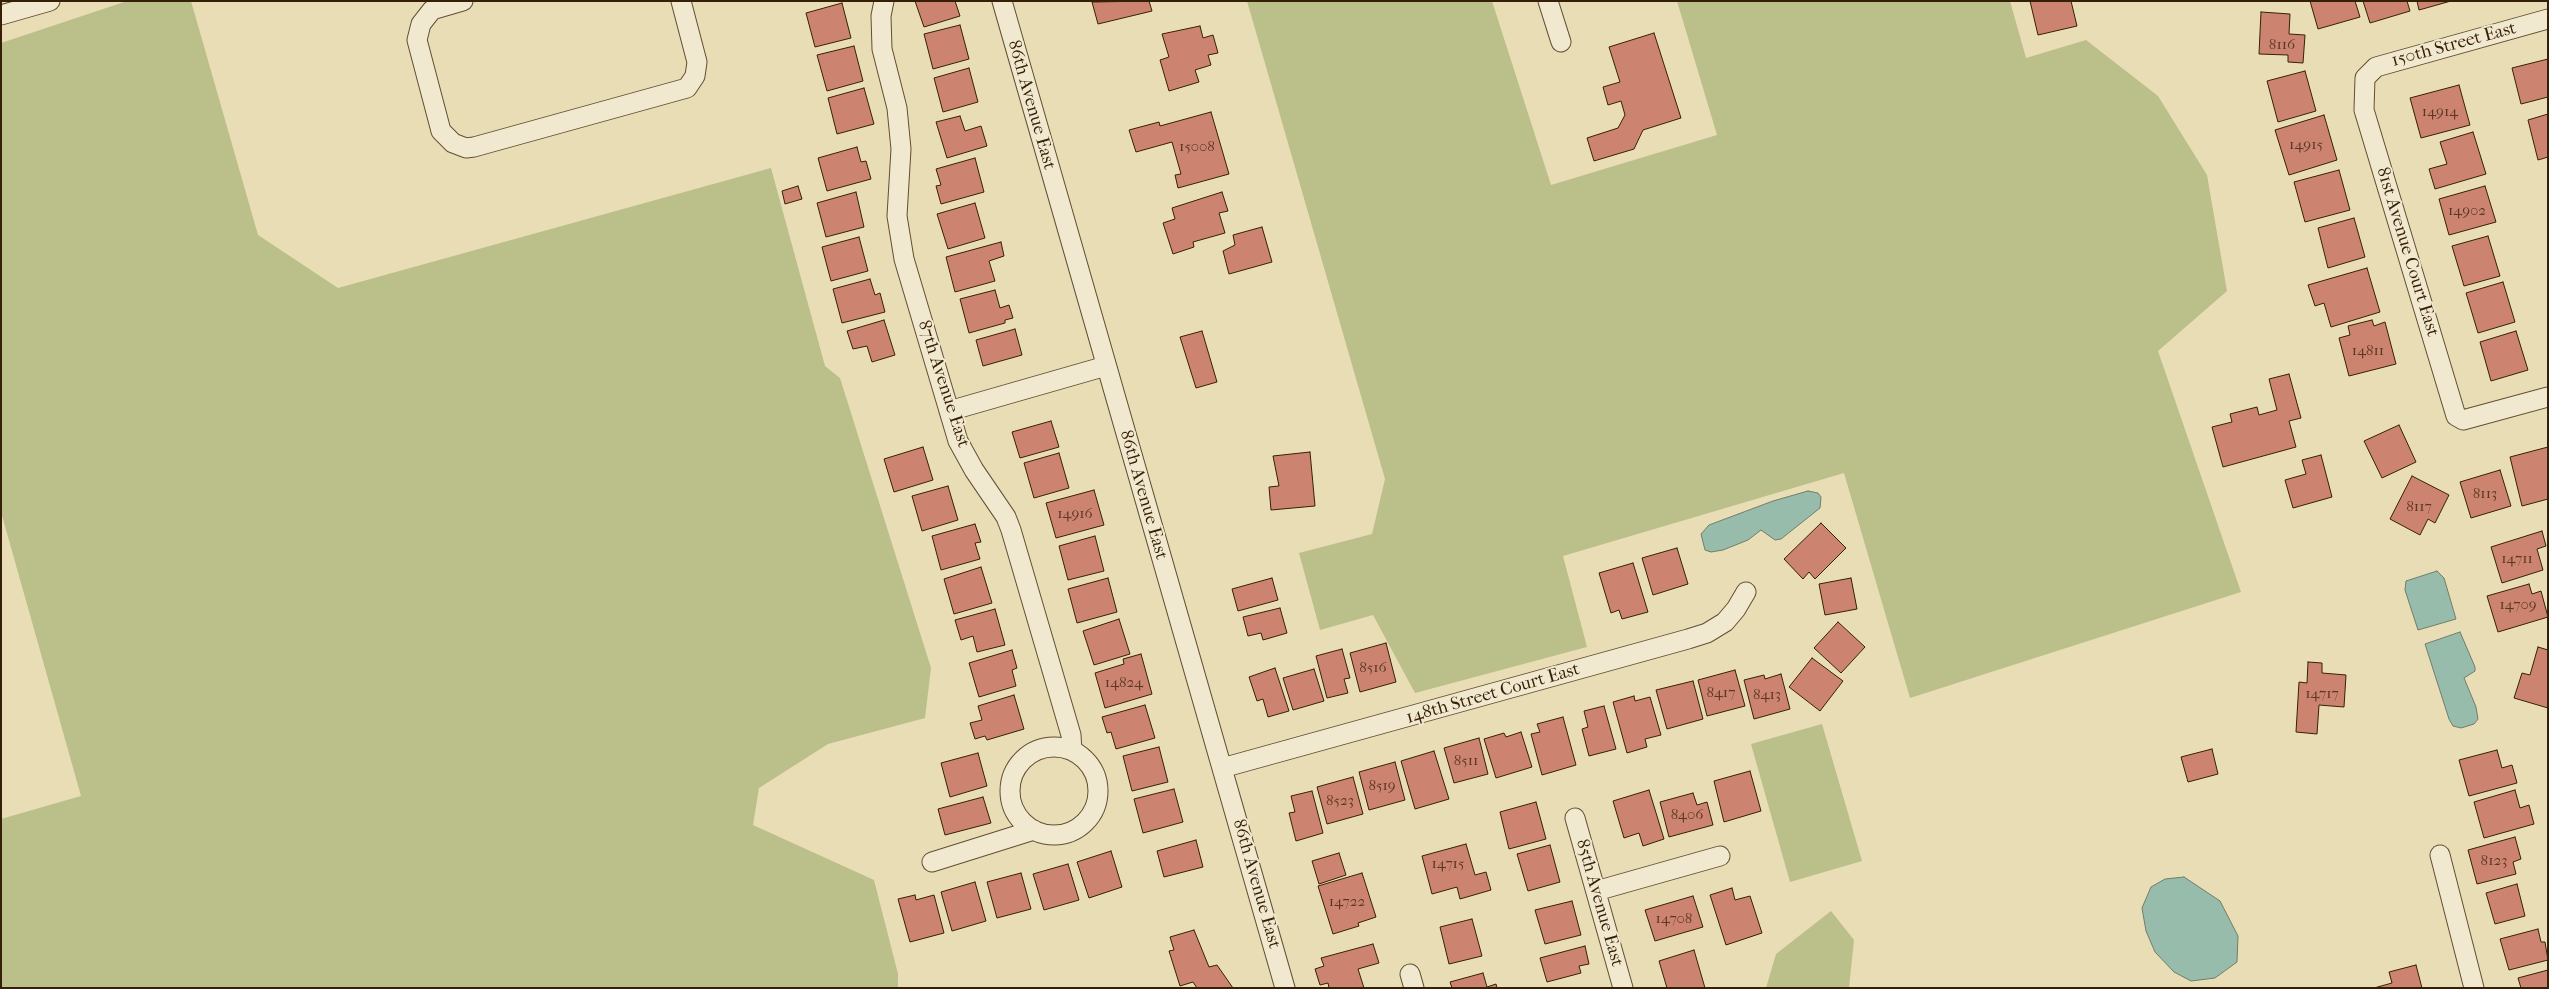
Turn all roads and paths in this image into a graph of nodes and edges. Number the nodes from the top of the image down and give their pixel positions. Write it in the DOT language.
graph roads {
  1 [pos="50,1"];
  2 [pos="463,1"];
  3 [pos="681,1"];
  4 [pos="884,1"];
  5 [pos="1002,1"];
  6 [pos="1548,1"];
  7 [pos="1,15"];
  8 [pos="2548,19"];
  9 [pos="1561,42"];
  10 [pos="2365,78"];
  11 [pos="1106,366"];
  12 [pos="2548,397"];
  13 [pos="949,411"];
  14 [pos="1746,592"];
  15 [pos="1072,752"];
  16 [pos="1222,768"];
  17 [pos="1576,818"];
  18 [pos="1034,830"];
  19 [pos="2440,855"];
  20 [pos="1720,856"];
  21 [pos="932,862"];
  22 [pos="1596,891"];
  23 [pos="1285,988"];
  24 [pos="1623,988"];
  25 [pos="2474,988"];
  1 -- 7 [label="street"];
  2 -- 3 [label="street"];
  4 -- 13 [label="street, 87th Avenue East"];
  5 -- 11 [label="street, 86th Avenue East"];
  6 -- 9 [label="street"];
  8 -- 10 [label="street, 150th Street East"];
  10 -- 12 [label="street, 81st Avenue Court East"];
  11 -- 13 [label="street"];
  11 -- 16 [label="street, 86th Avenue East"];
  13 -- 15 [label="street, 87th Avenue East"];
  14 -- 16 [label="street, 148th Street Court East"];
  15 -- 18 [label="street"];
  15 -- 18 [label="street"];
  16 -- 23 [label="street, 86th Avenue East"];
  17 -- 22 [label="street, 85th Avenue East"];
  18 -- 21 [label="street"];
  19 -- 25 [label="street"];
  20 -- 22 [label="street"];
  22 -- 24 [label="street, 85th Avenue East"];
}
